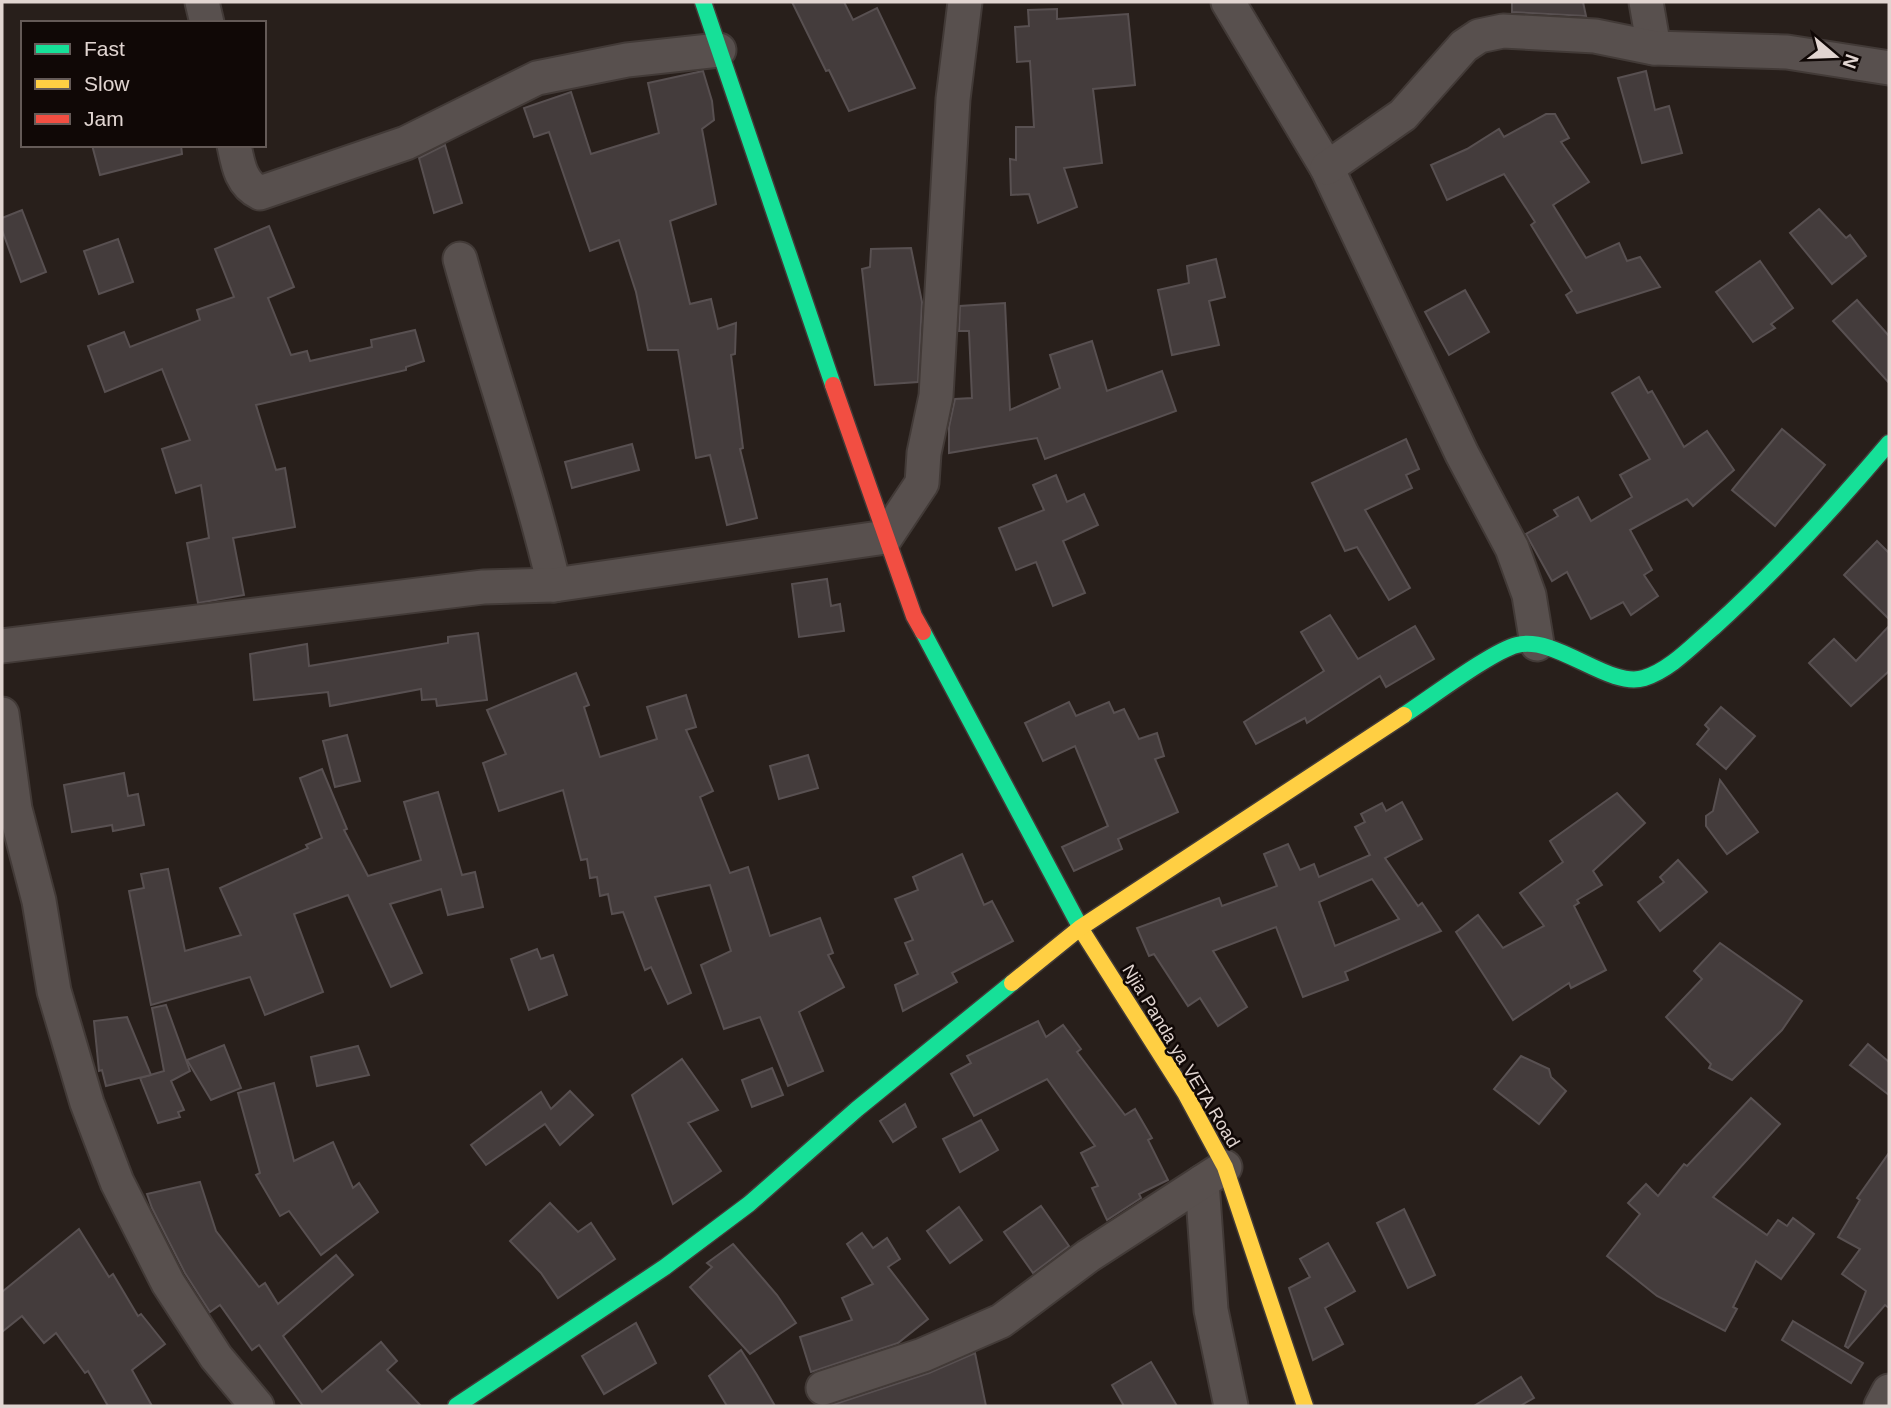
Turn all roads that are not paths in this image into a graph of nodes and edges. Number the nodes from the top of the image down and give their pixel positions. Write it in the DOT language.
graph roads {
  1 [pos="202,2"];
  2 [pos="703,2"];
  3 [pos="965,2"];
  4 [pos="1228,2"];
  5 [pos="1646,2"];
  6 [pos="207,21"];
  7 [pos="1654,48"];
  8 [pos="719,50"];
  9 [pos="1889,68"];
  10 [pos="234,147"];
  11 [pos="1327,168"];
  12 [pos="460,259"];
  13 [pos="1889,443"];
  14 [pos="886,537"];
  15 [pos="554,585"];
  16 [pos="1537,644"];
  17 [pos="2,646"];
  18 [pos="2,714"];
  19 [pos="1080,928"];
  20 [pos="1214,1175"];
  21 [pos="823,1388"];
  22 [pos="1889,1391"];
  23 [pos="257,1406"];
  24 [pos="456,1406"];
  25 [pos="1231,1406"];
  26 [pos="1305,1406"];
  27 [pos="1881,1406"];
  1 -- 6 [label="street"];
  2 -- 8 [label="street, Njia Panda ya VETA Road"];
  3 -- 14 [label="street"];
  4 -- 11 [label="street"];
  5 -- 7 [label="street"];
  7 -- 9 [label="street"];
  7 -- 11 [label="street"];
  8 -- 10 [label="street"];
  8 -- 14 [label="street, Njia Panda ya VETA Road"];
  11 -- 16 [label="street"];
  12 -- 15 [label="street"];
  13 -- 16 [label="street"];
  14 -- 15 [label="street"];
  14 -- 19 [label="street, Njia Panda ya VETA Road"];
  15 -- 17 [label="street"];
  16 -- 19 [label="street"];
  18 -- 23 [label="street"];
  19 -- 20 [label="street, Njia Panda ya VETA Road"];
  19 -- 24 [label="street"];
  20 -- 21 [label="street"];
  20 -- 25 [label="street"];
  20 -- 26 [label="street, Njia Panda ya VETA Road"];
  22 -- 27 [label="street"];
}
